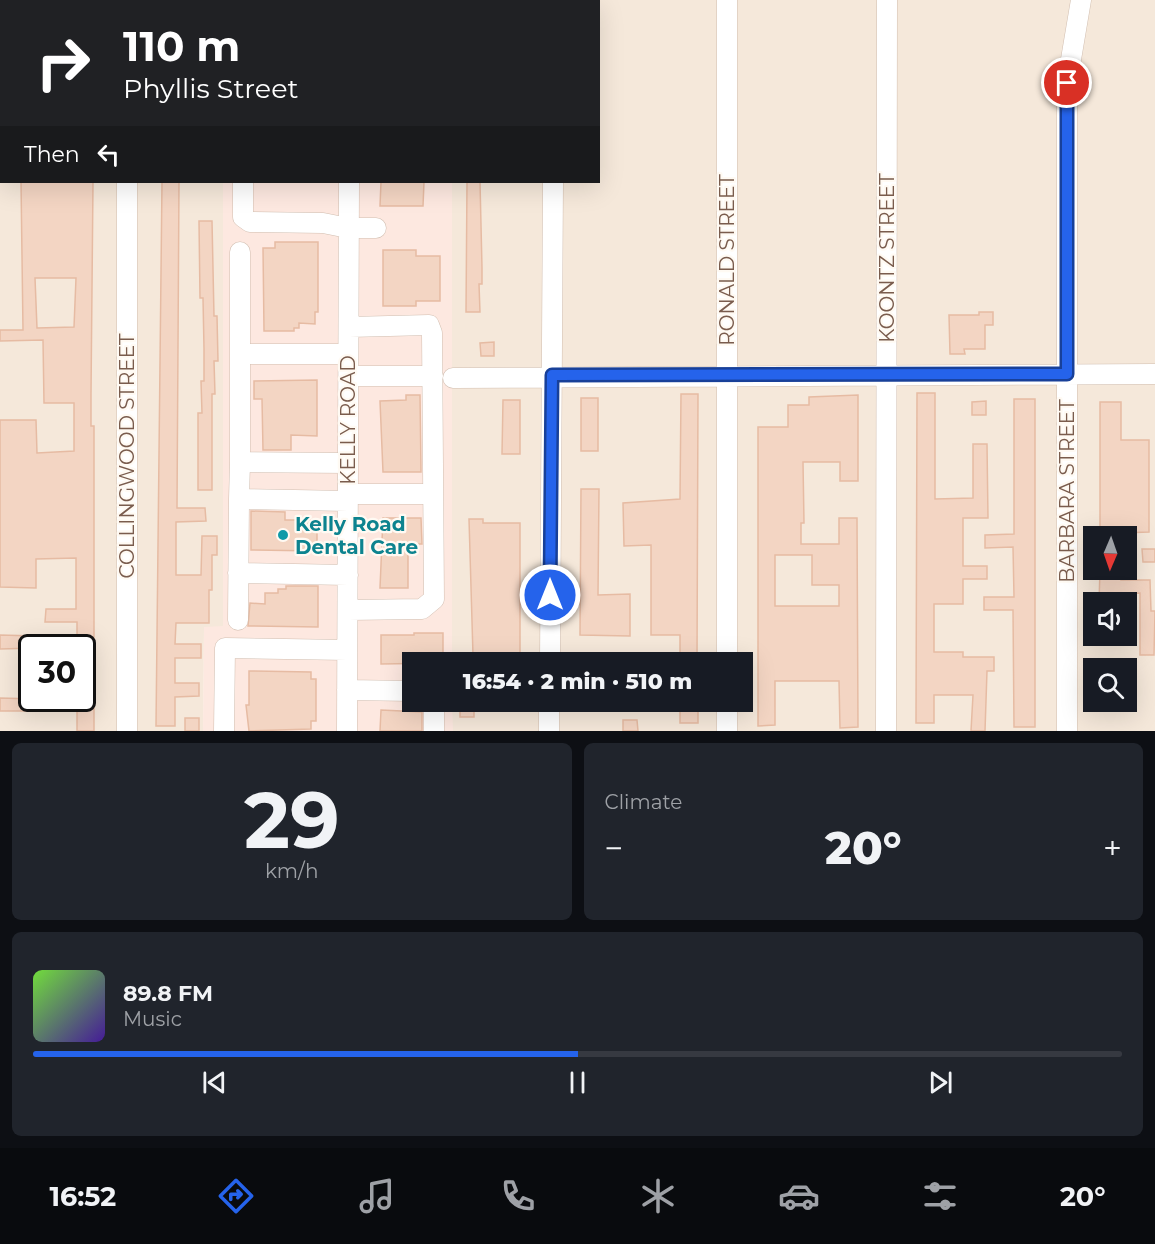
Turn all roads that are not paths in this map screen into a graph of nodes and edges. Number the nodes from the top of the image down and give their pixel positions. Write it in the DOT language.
graph roads {
  1 [pos="727,0"];
  2 [pos="887,0"];
  3 [pos="1081,0"];
  4 [pos="127,183"];
  5 [pos="243,183"];
  6 [pos="349,183"];
  7 [pos="553,183"];
  8 [pos="348,228"];
  9 [pos="376,228"];
  10 [pos="240,252"];
  11 [pos="349,327"];
  12 [pos="240,354"];
  13 [pos="348,354"];
  14 [pos="1067,374"];
  15 [pos="1155,374"];
  16 [pos="552,375"];
  17 [pos="887,375"];
  18 [pos="349,376"];
  19 [pos="433,376"];
  20 [pos="727,377"];
  21 [pos="453,378"];
  22 [pos="240,462"];
  23 [pos="348,464"];
  24 [pos="433,494"];
  25 [pos="348,498"];
  26 [pos="239,499"];
  27 [pos="238,573"];
  28 [pos="348,575"];
  29 [pos="348,610"];
  30 [pos="238,620"];
  31 [pos="347,650"];
  32 [pos="550,652"];
  33 [pos="727,652"];
  34 [pos="347,690"];
  35 [pos="402,691"];
  36 [pos="434,712"];
  37 [pos="549,712"];
  38 [pos="727,712"];
  39 [pos="127,731"];
  40 [pos="224,731"];
  41 [pos="347,731"];
  42 [pos="434,731"];
  43 [pos="549,731"];
  44 [pos="727,731"];
  45 [pos="886,731"];
  46 [pos="1067,731"];
  1 -- 20 [label="street, RONALD STREET"];
  2 -- 17 [label="street, KOONTZ STREET"];
  3 -- 14 [label="street, BARBARA STREET"];
  4 -- 39 [label="street, COLLINGWOOD STREET"];
  5 -- 8 [label="street"];
  6 -- 8 [label="street, KELLY ROAD"];
  7 -- 16 [label="street"];
  8 -- 9 [label="street"];
  8 -- 11 [label="street, KELLY ROAD"];
  10 -- 12 [label="street"];
  11 -- 13 [label="street, KELLY ROAD"];
  11 -- 19 [label="street"];
  12 -- 13 [label="street"];
  12 -- 22 [label="street"];
  13 -- 18 [label="street, KELLY ROAD"];
  14 -- 15 [label="street"];
  14 -- 17 [label="street"];
  14 -- 46 [label="street, BARBARA STREET"];
  16 -- 20 [label="street"];
  16 -- 21 [label="street"];
  16 -- 32 [label="street"];
  17 -- 20 [label="street"];
  17 -- 45 [label="street, KOONTZ STREET"];
  18 -- 19 [label="street"];
  18 -- 23 [label="street, KELLY ROAD"];
  19 -- 24 [label="street"];
  20 -- 33 [label="street, RONALD STREET"];
  22 -- 23 [label="street"];
  22 -- 26 [label="street"];
  23 -- 25 [label="street, KELLY ROAD"];
  24 -- 25 [label="street"];
  24 -- 29 [label="street"];
  25 -- 26 [label="street"];
  25 -- 28 [label="street, KELLY ROAD"];
  26 -- 27 [label="street"];
  27 -- 28 [label="street"];
  27 -- 30 [label="street"];
  28 -- 29 [label="street, KELLY ROAD"];
  29 -- 31 [label="street, KELLY ROAD"];
  31 -- 34 [label="street, KELLY ROAD"];
  31 -- 40 [label="street"];
  34 -- 35 [label="street"];
  34 -- 41 [label="street, KELLY ROAD"];
  36 -- 42 [label="street"];
  37 -- 43 [label="street"];
  38 -- 44 [label="street"];
}
